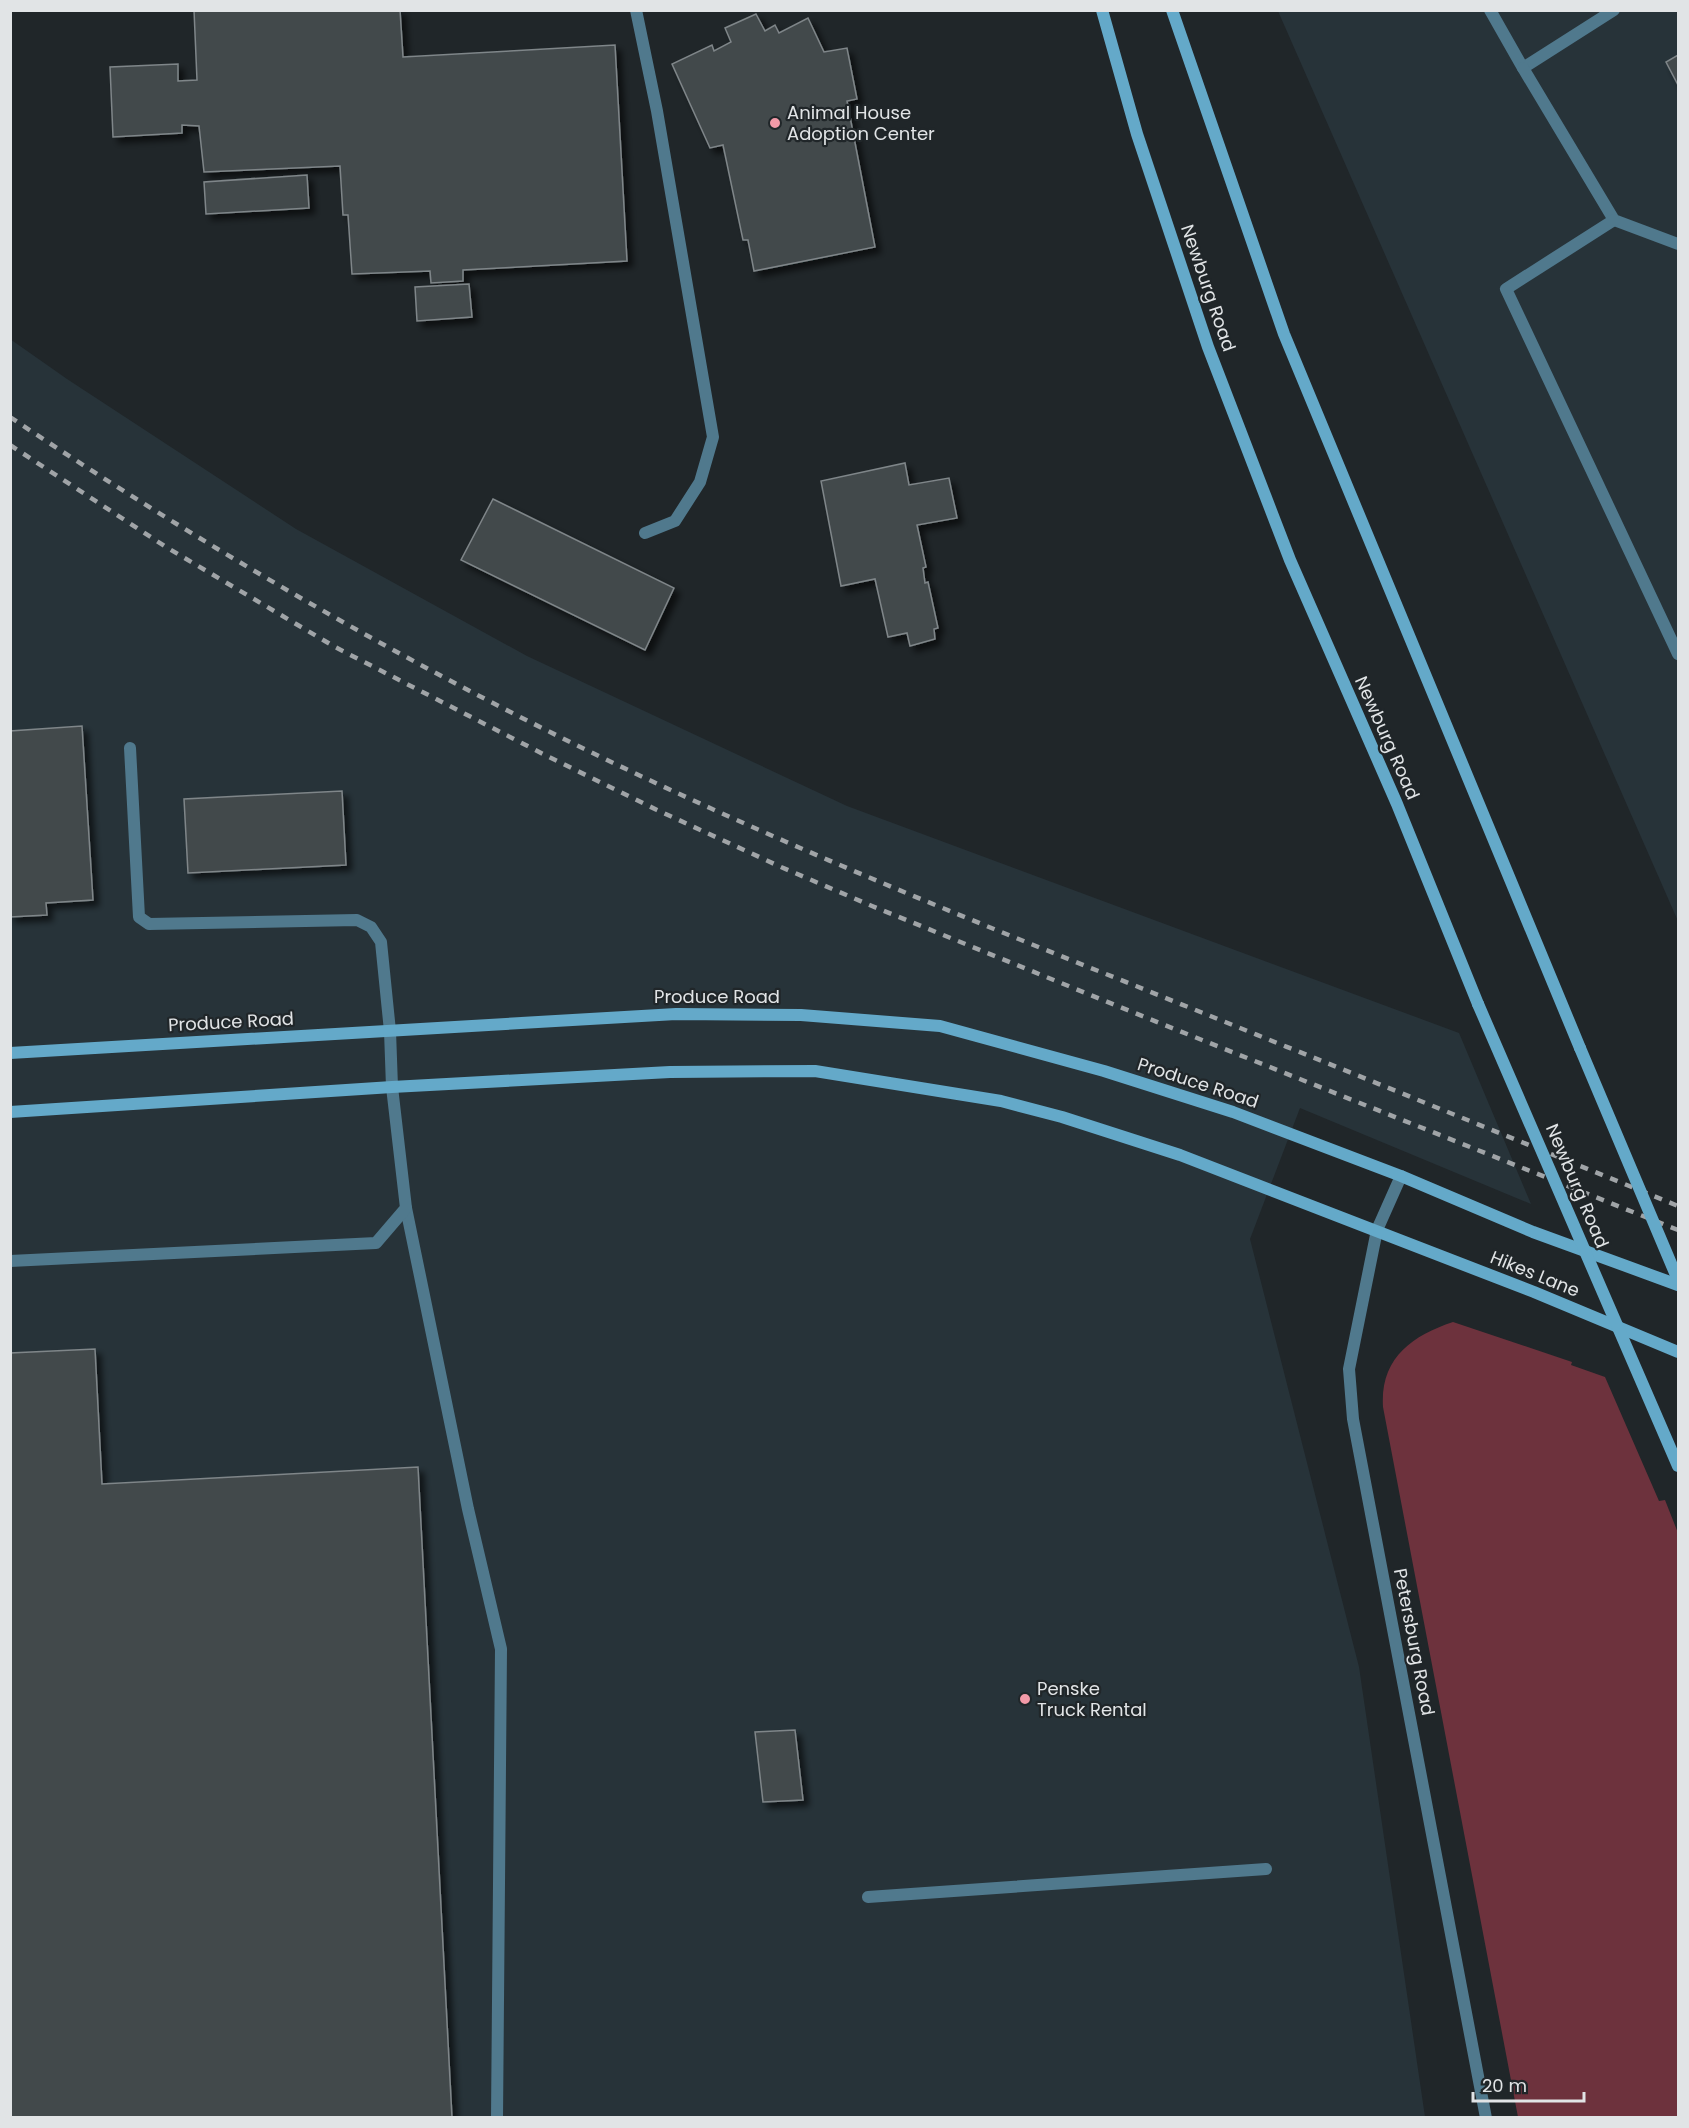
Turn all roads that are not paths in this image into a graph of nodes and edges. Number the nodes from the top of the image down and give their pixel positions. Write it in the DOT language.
graph roads {
  1 [pos="636,10"];
  2 [pos="1102,10"];
  3 [pos="1172,10"];
  4 [pos="1490,10"];
  5 [pos="1614,10"];
  6 [pos="1523,68"];
  7 [pos="1614,220"];
  8 [pos="1678,244"];
  9 [pos="645,533"];
  10 [pos="1678,654"];
  11 [pos="130,748"];
  12 [pos="390,1030"];
  13 [pos="10,1053"];
  14 [pos="392,1087"];
  15 [pos="10,1112"];
  16 [pos="1401,1176"];
  17 [pos="406,1209"];
  18 [pos="1377,1230"];
  19 [pos="10,1261"];
  20 [pos="1678,1280"];
  21 [pos="1678,1285"];
  22 [pos="1678,1352"];
  23 [pos="1678,1466"];
  24 [pos="1266,1869"];
  25 [pos="868,1897"];
  26 [pos="497,2118"];
  27 [pos="1486,2118"];
  1 -- 9 [label="street"];
  2 -- 23 [label="street, Newburg Road, bridge"];
  3 -- 20 [label="street, bridge"];
  4 -- 6 [label="street"];
  5 -- 6 [label="street"];
  6 -- 7 [label="street"];
  7 -- 8 [label="street"];
  7 -- 10 [label="street"];
  11 -- 12 [label="street"];
  12 -- 13 [label="street, Produce Road"];
  12 -- 14 [label="street"];
  12 -- 16 [label="street, Produce Road"];
  14 -- 15 [label="street"];
  14 -- 17 [label="street"];
  14 -- 18 [label="street"];
  16 -- 18 [label="street, Petersburg Road"];
  16 -- 21 [label="street"];
  17 -- 19 [label="street"];
  17 -- 26 [label="street"];
  18 -- 22 [label="street, Hikes Lane"];
  18 -- 27 [label="street, Petersburg Road"];
  24 -- 25 [label="street"];
}
